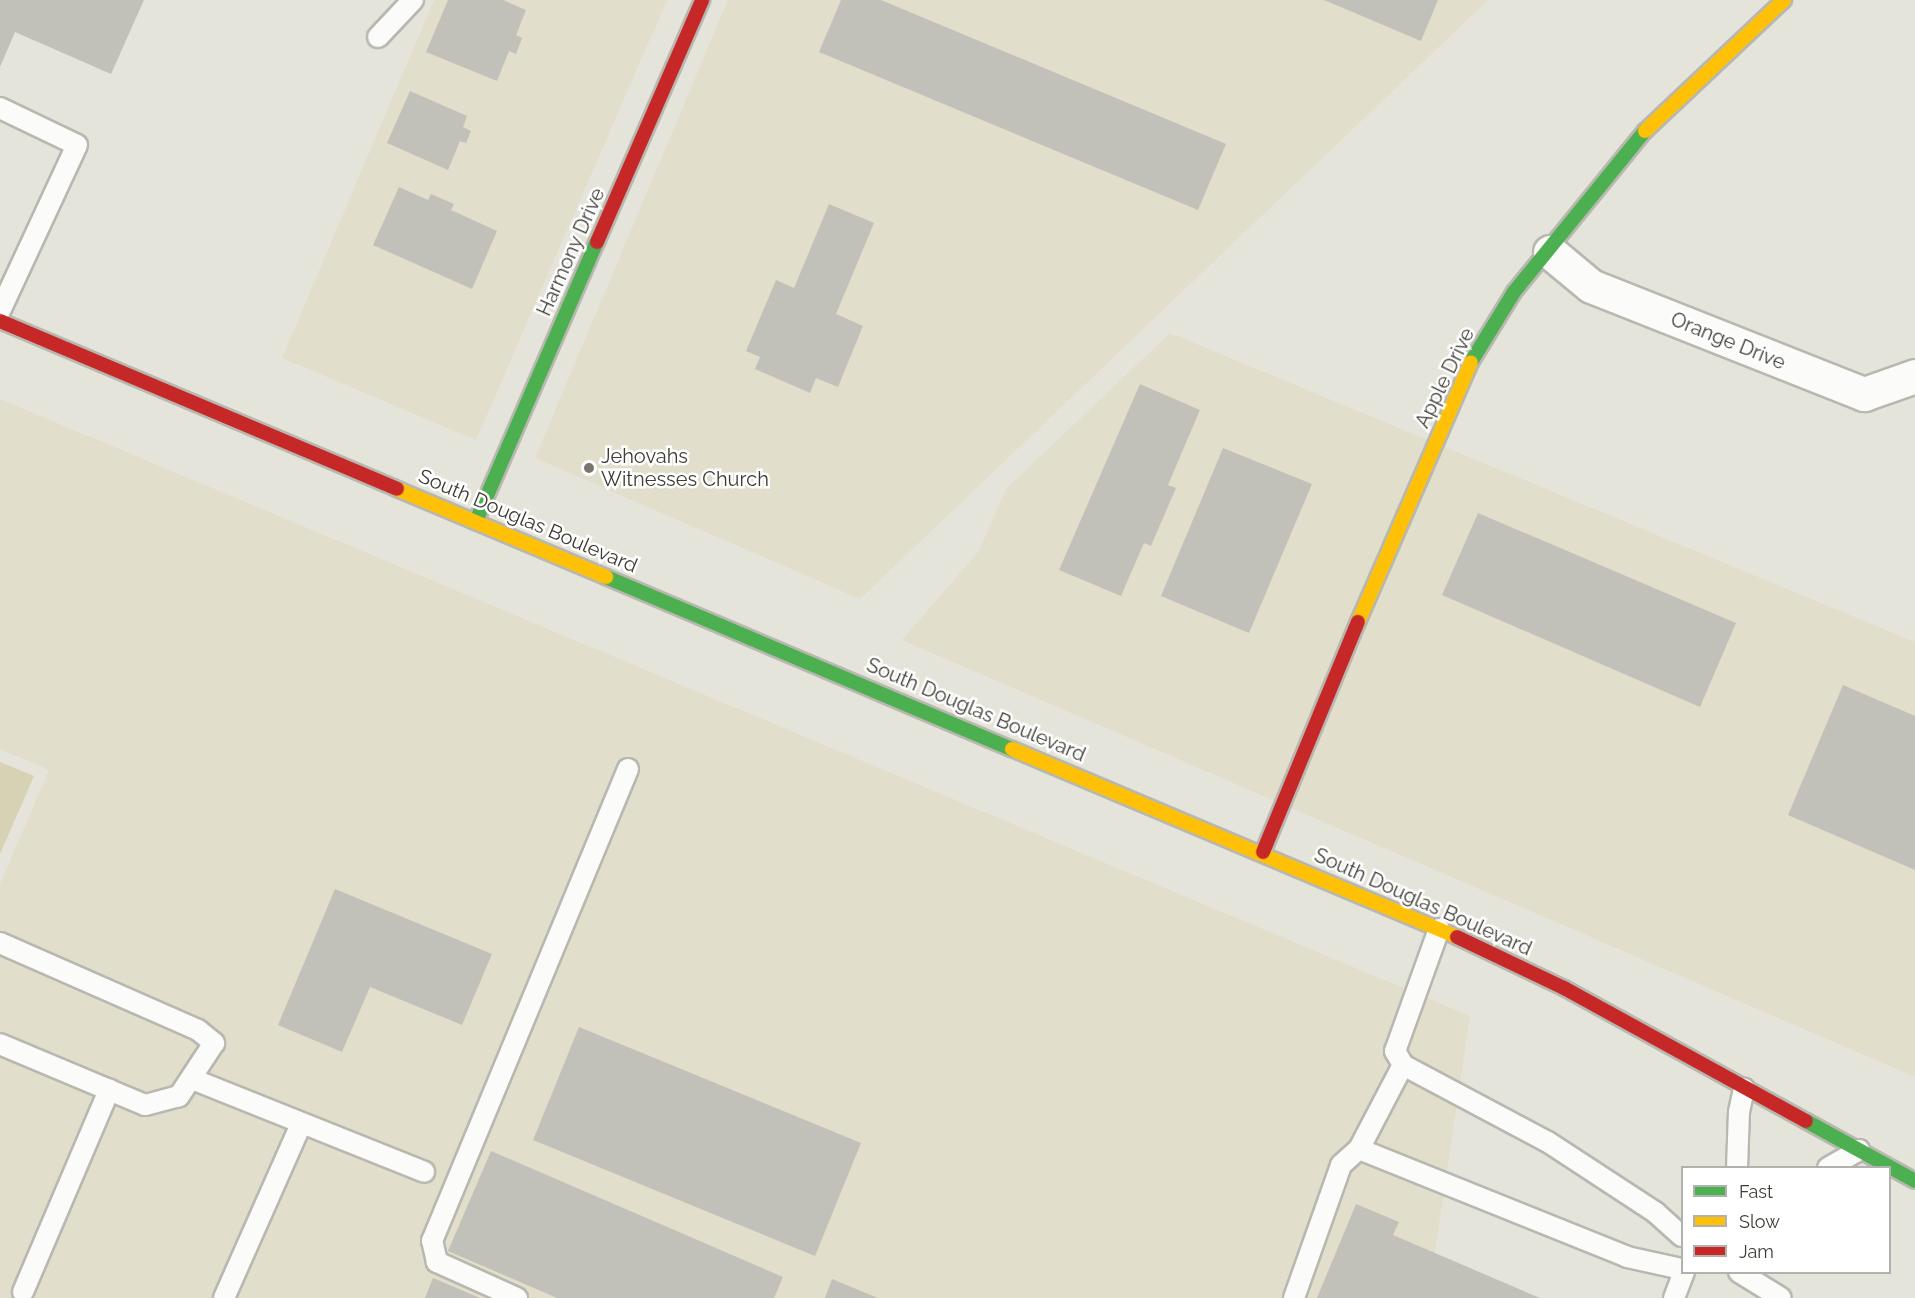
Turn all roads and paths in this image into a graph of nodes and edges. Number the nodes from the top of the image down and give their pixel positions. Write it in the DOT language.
graph roads {
  1 [pos="413,0"];
  2 [pos="702,0"];
  3 [pos="1784,0"];
  4 [pos="378,37"];
  5 [pos="0,108"];
  6 [pos="1550,252"];
  7 [pos="0,311"];
  8 [pos="0,321"];
  9 [pos="1915,376"];
  10 [pos="476,521"];
  11 [pos="628,769"];
  12 [pos="1263,852"];
  13 [pos="1439,929"];
  14 [pos="0,943"];
  15 [pos="0,1044"];
  16 [pos="1403,1065"];
  17 [pos="192,1079"];
  18 [pos="1744,1089"];
  19 [pos="109,1090"];
  20 [pos="301,1124"];
  21 [pos="1359,1149"];
  22 [pos="1859,1150"];
  23 [pos="1737,1166"];
  24 [pos="1830,1166"];
  25 [pos="1888,1166"];
  26 [pos="1891,1168"];
  27 [pos="424,1172"];
  28 [pos="1915,1181"];
  29 [pos="1681,1234"];
  30 [pos="1681,1270"];
  31 [pos="1682,1274"];
  32 [pos="1742,1274"];
  33 [pos="23,1292"];
  34 [pos="1769,1296"];
  35 [pos="224,1298"];
  36 [pos="517,1298"];
  37 [pos="1294,1298"];
  38 [pos="1674,1298"];
  1 -- 4 [label="lane"];
  2 -- 10 [label="main road, Harmony Drive"];
  3 -- 6 [label="main road, Apple Drive"];
  5 -- 7 [label="lane"];
  6 -- 9 [label="street, Orange Drive"];
  6 -- 12 [label="main road, Apple Drive"];
  8 -- 10 [label="main road, South Douglas Boulevard"];
  10 -- 12 [label="main road, South Douglas Boulevard"];
  11 -- 36 [label="lane"];
  12 -- 13 [label="main road, South Douglas Boulevard"];
  13 -- 16 [label="lane"];
  13 -- 18 [label="main road, South Douglas Boulevard"];
  14 -- 17 [label="lane"];
  15 -- 19 [label="lane"];
  16 -- 21 [label="lane"];
  16 -- 29 [label="lane"];
  17 -- 19 [label="lane"];
  17 -- 20 [label="lane"];
  18 -- 22 [label="main road, South Douglas Boulevard"];
  18 -- 23 [label="lane"];
  19 -- 33 [label="lane"];
  20 -- 27 [label="lane"];
  20 -- 35 [label="lane"];
  21 -- 30 [label="lane"];
  21 -- 37 [label="lane"];
  22 -- 24 [label="lane"];
  22 -- 25 [label="main road, South Douglas Boulevard"];
  26 -- 28 [label="main road, South Douglas Boulevard"];
  31 -- 38 [label="lane"];
  32 -- 34 [label="lane"];
}
